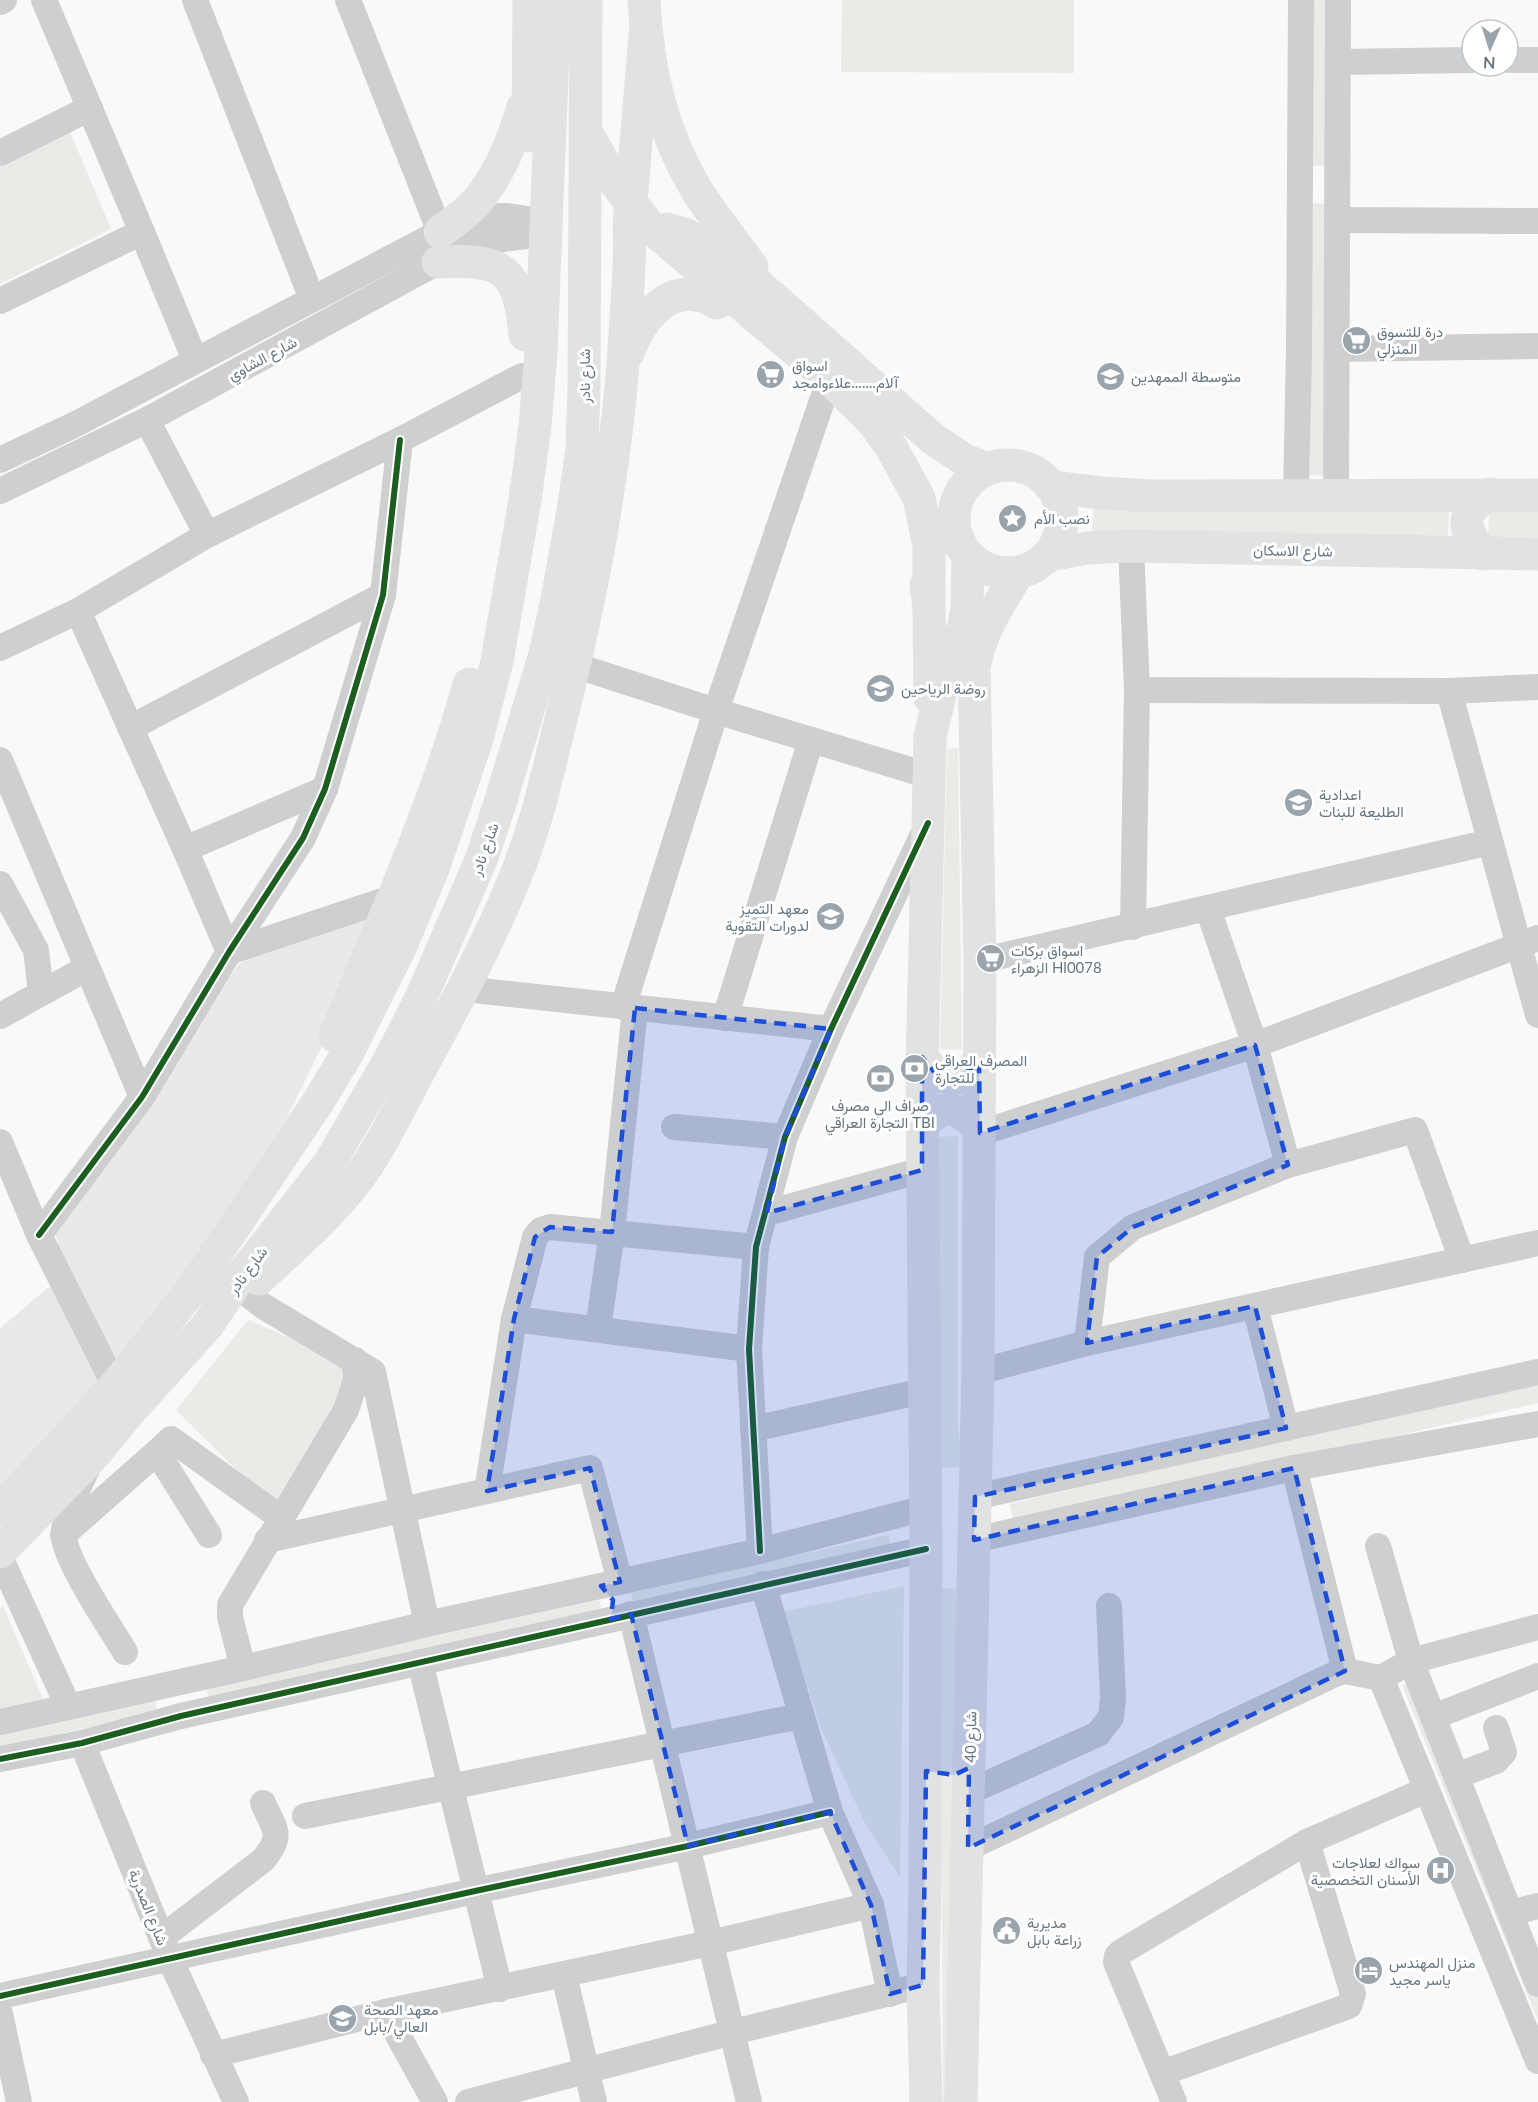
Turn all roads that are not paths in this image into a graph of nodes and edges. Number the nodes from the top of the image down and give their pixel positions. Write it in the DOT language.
graph roads {
  1 [pos="4,0"];
  2 [pos="44,0"];
  3 [pos="195,0"];
  4 [pos="348,0"];
  5 [pos="529,0"];
  6 [pos="556,0"];
  7 [pos="586,0"];
  8 [pos="644,0"];
  9 [pos="1301,0"];
  10 [pos="1338,0"];
  11 [pos="0,2"];
  12 [pos="645,36"];
  13 [pos="1460,60"];
  14 [pos="1520,60"];
  15 [pos="1538,60"];
  16 [pos="1338,62"];
  17 [pos="528,76"];
  18 [pos="90,108"];
  19 [pos="0,153"];
  20 [pos="1300,185"];
  21 [pos="1337,185"];
  22 [pos="1337,220"];
  23 [pos="1538,221"];
  24 [pos="142,232"];
  25 [pos="626,232"];
  26 [pos="539,236"];
  27 [pos="439,247"];
  28 [pos="312,300"];
  29 [pos="776,300"];
  30 [pos="0,301"];
  31 [pos="717,303"];
  32 [pos="525,335"];
  33 [pos="1538,346"];
  34 [pos="1336,349"];
  35 [pos="195,360"];
  36 [pos="522,376"];
  37 [pos="623,382"];
  38 [pos="828,390"];
  39 [pos="93,414"];
  40 [pos="147,420"];
  41 [pos="54,434"];
  42 [pos="106,439"];
  43 [pos="400,440"];
  44 [pos="68,458"];
  45 [pos="0,460"];
  46 [pos="987,469"];
  47 [pos="1052,487"];
  48 [pos="0,491"];
  49 [pos="1490,494"];
  50 [pos="1296,495"];
  51 [pos="1336,495"];
  52 [pos="1538,495"];
  53 [pos="207,535"];
  54 [pos="1131,546"];
  55 [pos="1483,554"];
  56 [pos="1538,554"];
  57 [pos="1049,555"];
  58 [pos="968,557"];
  59 [pos="1018,573"];
  60 [pos="494,578"];
  61 [pos="383,596"];
  62 [pos="78,611"];
  63 [pos="0,648"];
  64 [pos="574,664"];
  65 [pos="1538,687"];
  66 [pos="1137,690"];
  67 [pos="1449,691"];
  68 [pos="716,711"];
  69 [pos="130,728"];
  70 [pos="930,737"];
  71 [pos="811,740"];
  72 [pos="0,759"];
  73 [pos="930,777"];
  74 [pos="325,789"];
  75 [pos="928,823"];
  76 [pos="1490,842"];
  77 [pos="185,849"];
  78 [pos="0,884"];
  79 [pos="394,897"];
  80 [pos="1208,909"];
  81 [pos="1132,927"];
  82 [pos="1528,941"];
  83 [pos="229,952"];
  84 [pos="980,961"];
  85 [pos="87,968"];
  86 [pos="464,989"];
  87 [pos="41,993"];
  88 [pos="629,1007"];
  89 [pos="1538,1015"];
  90 [pos="0,1016"];
  91 [pos="725,1018"];
  92 [pos="831,1029"];
  93 [pos="1255,1045"];
  94 [pos="922,1057"];
  95 [pos="979,1060"];
  96 [pos="142,1097"];
  97 [pos="674,1127"];
  98 [pos="922,1127"];
  99 [pos="980,1132"];
  100 [pos="785,1137"];
  101 [pos="2,1152"];
  102 [pos="276,1164"];
  103 [pos="1288,1165"];
  104 [pos="922,1170"];
  105 [pos="767,1213"];
  106 [pos="612,1232"];
  107 [pos="39,1235"];
  108 [pos="1538,1243"];
  109 [pos="756,1247"];
  110 [pos="1462,1260"];
  111 [pos="238,1287"];
  112 [pos="1255,1306"];
  113 [pos="514,1319"];
  114 [pos="598,1329"];
  115 [pos="1087,1343"];
  116 [pos="749,1349"];
  117 [pos="355,1360"];
  118 [pos="978,1372"];
  119 [pos="1538,1372"];
  120 [pos="115,1386"];
  121 [pos="923,1391"];
  122 [pos="1538,1424"];
  123 [pos="1286,1428"];
  124 [pos="753,1429"];
  125 [pos="157,1452"];
  126 [pos="93,1456"];
  127 [pos="1294,1468"];
  128 [pos="487,1491"];
  129 [pos="975,1497"];
  130 [pos="925,1508"];
  131 [pos="0,1510"];
  132 [pos="402,1510"];
  133 [pos="281,1518"];
  134 [pos="63,1535"];
  135 [pos="209,1535"];
  136 [pos="267,1540"];
  137 [pos="974,1540"];
  138 [pos="1378,1546"];
  139 [pos="926,1549"];
  140 [pos="760,1551"];
  141 [pos="0,1552"];
  142 [pos="0,1557"];
  143 [pos="610,1584"];
  144 [pos="762,1584"];
  145 [pos="1109,1606"];
  146 [pos="621,1616"];
  147 [pos="427,1624"];
  148 [pos="1538,1627"];
  149 [pos="125,1652"];
  150 [pos="1411,1661"];
  151 [pos="420,1662"];
  152 [pos="243,1668"];
  153 [pos="1345,1671"];
  154 [pos="203,1676"];
  155 [pos="1538,1676"];
  156 [pos="1381,1678"];
  157 [pos="153,1687"];
  158 [pos="68,1706"];
  159 [pos="208,1710"];
  160 [pos="801,1716"];
  161 [pos="1433,1717"];
  162 [pos="165,1720"];
  163 [pos="0,1722"];
  164 [pos="1496,1728"];
  165 [pos="82,1743"];
  166 [pos="663,1744"];
  167 [pos="0,1759"];
  168 [pos="926,1766"];
  169 [pos="1456,1776"];
  170 [pos="969,1779"];
  171 [pos="450,1787"];
  172 [pos="1426,1790"];
  173 [pos="262,1803"];
  174 [pos="830,1812"];
  175 [pos="305,1816"];
  176 [pos="1307,1842"];
  177 [pos="688,1846"];
  178 [pos="968,1848"];
  179 [pos="475,1891"];
  180 [pos="871,1905"];
  181 [pos="1538,1906"];
  182 [pos="1510,1913"];
  183 [pos="710,1944"];
  184 [pos="166,1948"];
  185 [pos="564,1975"];
  186 [pos="1538,1984"];
  187 [pos="923,1985"];
  188 [pos="500,1989"];
  189 [pos="890,1994"];
  190 [pos="0,1996"];
  191 [pos="386,2012"];
  192 [pos="0,2013"];
  193 [pos="733,2032"];
  194 [pos="213,2055"];
  195 [pos="1538,2061"];
  196 [pos="586,2070"];
  197 [pos="1162,2073"];
  198 [pos="19,2102"];
  199 [pos="236,2102"];
  200 [pos="435,2102"];
  201 [pos="468,2102"];
  202 [pos="594,2102"];
  203 [pos="749,2102"];
  204 [pos="926,2102"];
  205 [pos="961,2102"];
  206 [pos="1174,2102"];
  1 -- 11 [label="street"];
  2 -- 18 [label="street"];
  3 -- 28 [label="street"];
  4 -- 27 [label="street"];
  5 -- 17 [label="main road"];
  6 -- 38 [label="main road"];
  6 -- 102 [label="main road"];
  7 -- 111 [label="main road, شارع نادر"];
  8 -- 12 [label="main road"];
  9 -- 20 [label="street"];
  10 -- 16 [label="street"];
  12 -- 25 [label="main road"];
  12 -- 29 [label="main road"];
  13 -- 16 [label="street"];
  14 -- 15 [label="street"];
  16 -- 21 [label="street"];
  17 -- 26 [label="main road"];
  17 -- 27 [label="main road"];
  18 -- 19 [label="street"];
  18 -- 24 [label="street"];
  20 -- 21 [label="street"];
  20 -- 50 [label="street"];
  21 -- 22 [label="street"];
  22 -- 23 [label="street"];
  22 -- 34 [label="street"];
  24 -- 30 [label="street"];
  24 -- 35 [label="street"];
  25 -- 26 [label="main road"];
  25 -- 29 [label="main road"];
  25 -- 31 [label="main road"];
  25 -- 37 [label="main road"];
  26 -- 27 [label="street, شارع الشاوي"];
  26 -- 32 [label="main road"];
  27 -- 28 [label="street, شارع الشاوي"];
  27 -- 32 [label="main road"];
  27 -- 40 [label="street, شارع الشاوي"];
  28 -- 35 [label="street, شارع الشاوي"];
  29 -- 46 [label="main road"];
  31 -- 37 [label="main road"];
  31 -- 38 [label="main road"];
  32 -- 36 [label="main road"];
  33 -- 34 [label="street"];
  34 -- 51 [label="street"];
  35 -- 39 [label="street, شارع الشاوي"];
  36 -- 43 [label="street"];
  36 -- 60 [label="main road"];
  37 -- 64 [label="main road"];
  38 -- 68 [label="street"];
  38 -- 70 [label="main road"];
  39 -- 41 [label="street, شارع الشاوي"];
  39 -- 42 [label="street"];
  40 -- 42 [label="street, شارع الشاوي"];
  40 -- 53 [label="street"];
  41 -- 44 [label="street"];
  41 -- 45 [label="street, شارع الشاوي"];
  42 -- 44 [label="street, شارع الشاوي"];
  43 -- 53 [label="street"];
  43 -- 61 [label="street"];
  44 -- 48 [label="street, شارع الشاوي"];
  46 -- 47 [label="main road"];
  46 -- 58 [label="main road"];
  47 -- 50 [label="main road"];
  47 -- 57 [label="main road"];
  49 -- 51 [label="main road"];
  49 -- 52 [label="main road"];
  49 -- 55 [label="main road"];
  50 -- 51 [label="main road"];
  53 -- 62 [label="street"];
  54 -- 55 [label="main road, شارع الاسكان"];
  54 -- 57 [label="main road, شارع الاسكان"];
  54 -- 66 [label="street"];
  55 -- 56 [label="main road, شارع الاسكان"];
  57 -- 59 [label="main road"];
  58 -- 59 [label="main road"];
  58 -- 70 [label="main road"];
  59 -- 84 [label="main road, شارع 40"];
  60 -- 79 [label="main road"];
  60 -- 111 [label="main road"];
  61 -- 69 [label="street"];
  61 -- 74 [label="street"];
  62 -- 63 [label="street"];
  62 -- 69 [label="street"];
  64 -- 68 [label="street"];
  64 -- 86 [label="main road"];
  65 -- 67 [label="street"];
  66 -- 67 [label="street"];
  66 -- 81 [label="street"];
  67 -- 76 [label="street"];
  68 -- 71 [label="street"];
  68 -- 88 [label="street"];
  69 -- 77 [label="street"];
  70 -- 73 [label="main road"];
  71 -- 73 [label="street"];
  71 -- 91 [label="street"];
  72 -- 85 [label="street"];
  73 -- 75 [label="main road"];
  74 -- 77 [label="street"];
  74 -- 83 [label="street"];
  75 -- 92 [label="street"];
  75 -- 94 [label="main road"];
  76 -- 80 [label="street"];
  76 -- 82 [label="street"];
  77 -- 83 [label="street"];
  78 -- 87 [label="street"];
  79 -- 83 [label="street"];
  79 -- 102 [label="main road"];
  80 -- 81 [label="street"];
  80 -- 93 [label="street"];
  81 -- 84 [label="street"];
  82 -- 89 [label="street"];
  82 -- 93 [label="street"];
  83 -- 96 [label="street"];
  84 -- 95 [label="main road, شارع 40"];
  85 -- 87 [label="street"];
  85 -- 96 [label="street"];
  86 -- 88 [label="street"];
  86 -- 111 [label="main road"];
  87 -- 90 [label="street"];
  88 -- 91 [label="street"];
  88 -- 106 [label="street"];
  91 -- 92 [label="street"];
  92 -- 100 [label="street"];
  93 -- 99 [label="street"];
  93 -- 103 [label="street"];
  94 -- 95 [label="main road"];
  94 -- 98 [label="main road"];
  95 -- 99 [label="main road, شارع 40"];
  96 -- 107 [label="street"];
  97 -- 100 [label="street"];
  98 -- 99 [label="main road"];
  98 -- 104 [label="main road"];
  99 -- 118 [label="main road, شارع 40"];
  100 -- 105 [label="street"];
  101 -- 107 [label="street"];
  102 -- 120 [label="main road"];
  103 -- 110 [label="street"];
  103 -- 115 [label="street"];
  104 -- 105 [label="street"];
  104 -- 121 [label="main road"];
  105 -- 109 [label="street"];
  106 -- 109 [label="street"];
  106 -- 113 [label="street"];
  106 -- 114 [label="street"];
  107 -- 120 [label="street"];
  108 -- 110 [label="street"];
  109 -- 116 [label="street"];
  110 -- 112 [label="street"];
  111 -- 117 [label="street"];
  111 -- 126 [label="main road"];
  112 -- 115 [label="street"];
  112 -- 123 [label="street"];
  113 -- 114 [label="street"];
  113 -- 128 [label="street"];
  114 -- 116 [label="street"];
  115 -- 118 [label="street"];
  116 -- 124 [label="street"];
  117 -- 132 [label="street"];
  117 -- 133 [label="street"];
  118 -- 129 [label="main road, شارع 40"];
  119 -- 123 [label="street"];
  120 -- 131 [label="main road"];
  121 -- 124 [label="street"];
  121 -- 130 [label="main road"];
  122 -- 127 [label="street"];
  123 -- 129 [label="street"];
  124 -- 140 [label="street"];
  125 -- 133 [label="street"];
  125 -- 134 [label="street"];
  125 -- 135 [label="street"];
  126 -- 134 [label="street"];
  126 -- 141 [label="main road"];
  127 -- 137 [label="street"];
  127 -- 153 [label="street"];
  128 -- 132 [label="street"];
  128 -- 143 [label="street"];
  129 -- 137 [label="main road, شارع 40"];
  130 -- 139 [label="main road"];
  130 -- 140 [label="street"];
  132 -- 136 [label="street"];
  132 -- 147 [label="street"];
  133 -- 136 [label="street"];
  134 -- 149 [label="street"];
  136 -- 152 [label="street"];
  137 -- 170 [label="main road, شارع 40"];
  138 -- 150 [label="street"];
  139 -- 144 [label="street"];
  139 -- 168 [label="main road"];
  140 -- 143 [label="street"];
  142 -- 158 [label="street"];
  143 -- 146 [label="street"];
  143 -- 147 [label="street"];
  144 -- 146 [label="street"];
  144 -- 160 [label="street"];
  145 -- 170 [label="street"];
  146 -- 151 [label="street"];
  146 -- 166 [label="street"];
  147 -- 152 [label="street"];
  148 -- 150 [label="street"];
  150 -- 156 [label="street"];
  150 -- 161 [label="street"];
  151 -- 159 [label="street"];
  151 -- 171 [label="street"];
  152 -- 154 [label="street"];
  153 -- 156 [label="street"];
  153 -- 178 [label="street"];
  154 -- 157 [label="street"];
  154 -- 159 [label="street"];
  155 -- 161 [label="street"];
  156 -- 172 [label="street"];
  157 -- 158 [label="street"];
  157 -- 162 [label="street"];
  158 -- 163 [label="street"];
  159 -- 162 [label="street"];
  160 -- 166 [label="street"];
  160 -- 174 [label="street"];
  161 -- 169 [label="street"];
  162 -- 165 [label="street"];
  164 -- 169 [label="street"];
  165 -- 167 [label="street"];
  165 -- 184 [label="street, شارع الصدرية"];
  166 -- 171 [label="street"];
  166 -- 177 [label="street"];
  168 -- 170 [label="main road"];
  168 -- 187 [label="main road"];
  169 -- 182 [label="street"];
  170 -- 178 [label="main road, شارع 40"];
  171 -- 175 [label="street"];
  171 -- 179 [label="street"];
  172 -- 176 [label="street"];
  172 -- 195 [label="street"];
  173 -- 184 [label="street"];
  174 -- 177 [label="street"];
  174 -- 180 [label="street"];
  176 -- 197 [label="street"];
  176 -- 197 [label="street"];
  177 -- 179 [label="street"];
  177 -- 183 [label="street"];
  178 -- 205 [label="main road, شارع 40"];
  179 -- 184 [label="street"];
  179 -- 188 [label="street"];
  180 -- 183 [label="street"];
  180 -- 189 [label="street"];
  181 -- 182 [label="street"];
  182 -- 186 [label="street"];
  183 -- 185 [label="street"];
  183 -- 193 [label="street"];
  184 -- 190 [label="street"];
  184 -- 194 [label="street, شارع الصدرية"];
  185 -- 188 [label="street"];
  185 -- 196 [label="street"];
  187 -- 189 [label="street"];
  187 -- 204 [label="main road"];
  188 -- 191 [label="street"];
  189 -- 193 [label="street"];
  191 -- 194 [label="street"];
  191 -- 200 [label="street"];
  192 -- 198 [label="street"];
  193 -- 196 [label="street"];
  193 -- 203 [label="street"];
  194 -- 199 [label="street, شارع الصدرية"];
  196 -- 201 [label="street"];
  196 -- 202 [label="street"];
  197 -- 206 [label="street"];
}
